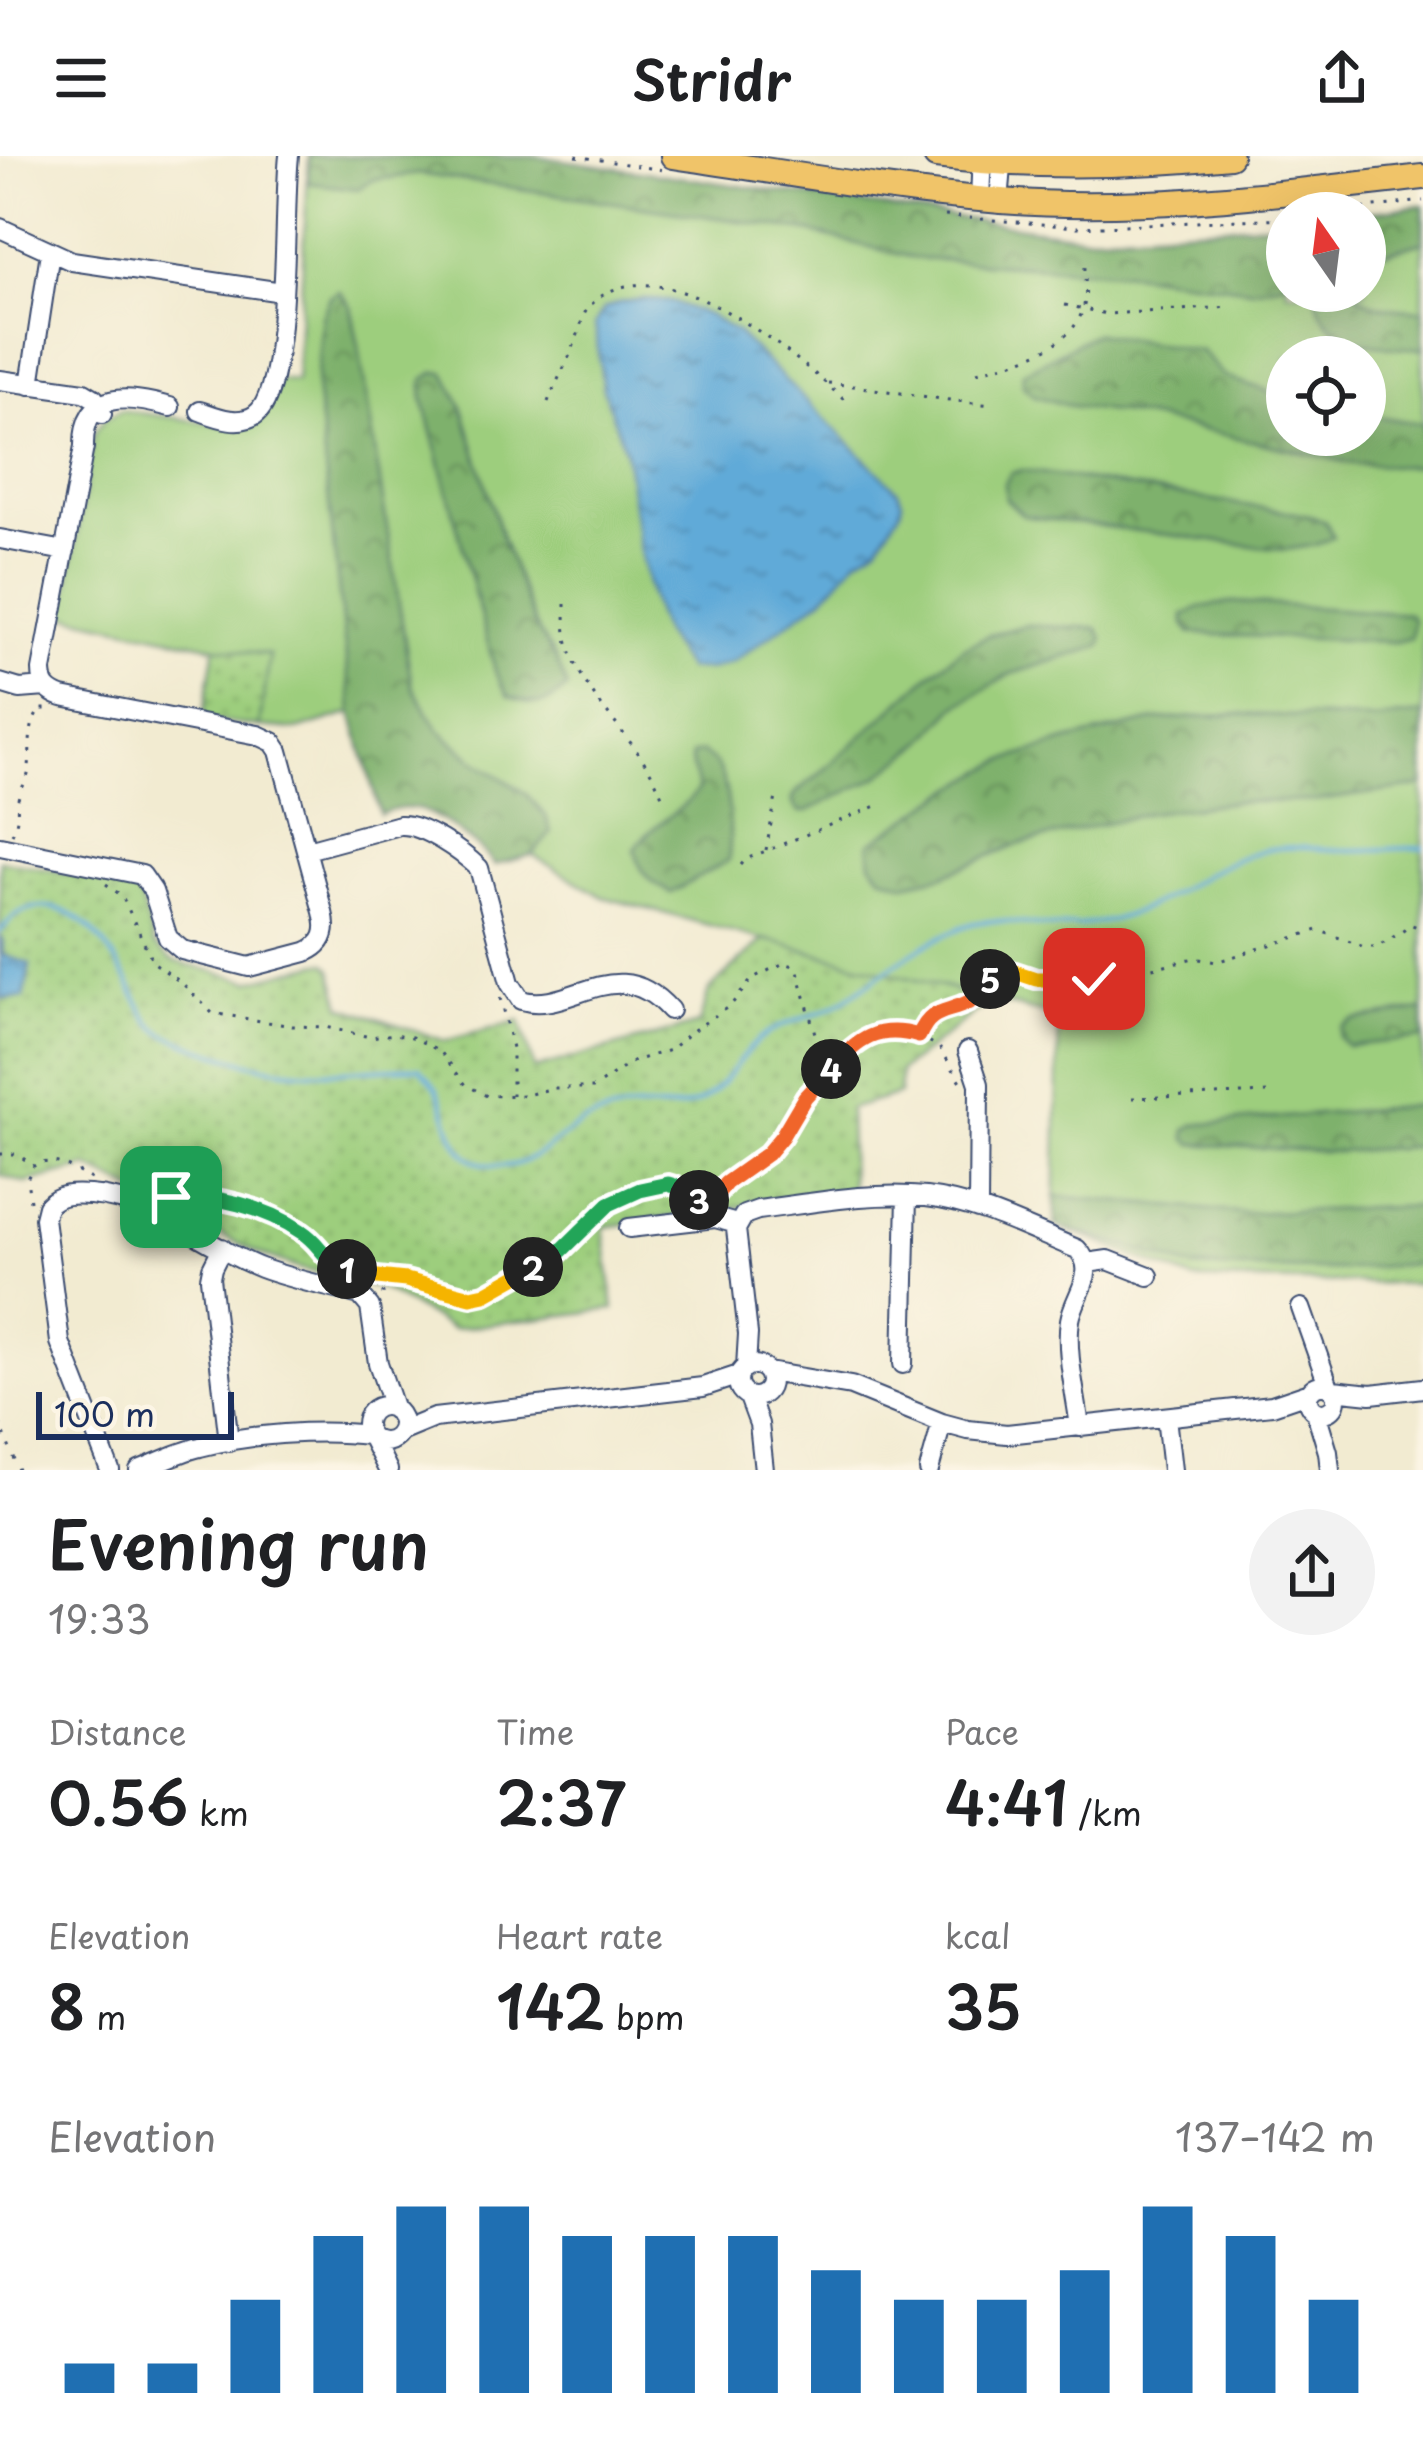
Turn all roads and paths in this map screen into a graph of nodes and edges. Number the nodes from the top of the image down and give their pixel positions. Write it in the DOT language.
graph roads {
  1 [pos="289,156"];
  2 [pos="673,156"];
  3 [pos="936,156"];
  4 [pos="1230,156"];
  5 [pos="992,159"];
  6 [pos="1046,160"];
  7 [pos="1423,177"];
  8 [pos="990,199"];
  9 [pos="1423,201"];
  10 [pos="1386,206"];
  11 [pos="0,228"];
  12 [pos="50,252"];
  13 [pos="1086,260"];
  14 [pos="282,292"];
  15 [pos="1065,305"];
  16 [pos="1083,307"];
  17 [pos="1231,307"];
  18 [pos="977,372"];
  19 [pos="0,380"];
  20 [pos="826,383"];
  21 [pos="30,385"];
  22 [pos="846,402"];
  23 [pos="548,403"];
  24 [pos="993,405"];
  25 [pos="98,410"];
  26 [pos="0,539"];
  27 [pos="65,551"];
  28 [pos="565,604"];
  29 [pos="5,684"];
  30 [pos="50,686"];
  31 [pos="776,797"];
  32 [pos="663,799"];
  33 [pos="878,805"];
  34 [pos="4,847"];
  35 [pos="307,850"];
  36 [pos="766,851"];
  37 [pos="741,865"];
  38 [pos="105,883"];
  39 [pos="1423,929"];
  40 [pos="500,998"];
  41 [pos="670,1010"];
  42 [pos="919,1036"];
  43 [pos="821,1050"];
  44 [pos="968,1051"];
  45 [pos="840,1058"];
  46 [pos="826,1074"];
  47 [pos="966,1090"];
  48 [pos="1270,1093"];
  49 [pos="512,1096"];
  50 [pos="1132,1098"];
  51 [pos="0,1154"];
  52 [pos="34,1166"];
  53 [pos="97,1182"];
  54 [pos="149,1195"];
  55 [pos="907,1196"];
  56 [pos="29,1201"];
  57 [pos="978,1209"];
  58 [pos="737,1224"];
  59 [pos="629,1228"];
  60 [pos="222,1249"];
  61 [pos="1087,1263"];
  62 [pos="1149,1276"];
  63 [pos="381,1278"];
  64 [pos="1301,1308"];
  65 [pos="385,1311"];
  66 [pos="378,1363"];
  67 [pos="903,1364"];
  68 [pos="755,1382"];
  69 [pos="1423,1388"];
  70 [pos="1322,1399"];
  71 [pos="1166,1417"];
  72 [pos="0,1423"];
  73 [pos="397,1423"];
  74 [pos="943,1423"];
  75 [pos="370,1425"];
  76 [pos="1079,1427"];
  77 [pos="229,1442"];
  78 [pos="1329,1461"];
  79 [pos="17,1470"];
  80 [pos="110,1470"];
  81 [pos="139,1470"];
  82 [pos="389,1470"];
  83 [pos="764,1470"];
  84 [pos="928,1470"];
  85 [pos="1172,1470"];
  1 -- 14 [label="street"];
  2 -- 8 [label="main road"];
  3 -- 5 [label="main road"];
  4 -- 6 [label="main road"];
  5 -- 6 [label="main road"];
  5 -- 8 [label="street"];
  7 -- 8 [label="main road"];
  9 -- 10 [label="path"];
  11 -- 12 [label="street"];
  12 -- 14 [label="street"];
  12 -- 21 [label="street"];
  13 -- 16 [label="path"];
  14 -- 25 [label="street"];
  15 -- 16 [label="path"];
  16 -- 17 [label="path"];
  16 -- 18 [label="path"];
  19 -- 21 [label="street"];
  20 -- 22 [label="path"];
  20 -- 23 [label="path"];
  20 -- 24 [label="path"];
  21 -- 25 [label="street"];
  25 -- 27 [label="street"];
  26 -- 27 [label="street"];
  27 -- 30 [label="street"];
  28 -- 32 [label="path"];
  29 -- 30 [label="street"];
  30 -- 34 [label="path"];
  30 -- 35 [label="street"];
  31 -- 36 [label="path"];
  33 -- 36 [label="path"];
  34 -- 35 [label="street"];
  35 -- 41 [label="street"];
  36 -- 37 [label="path"];
  38 -- 49 [label="path"];
  39 -- 42 [label="path"];
  40 -- 49 [label="path"];
  42 -- 45 [label="path"];
  42 -- 47 [label="path"];
  43 -- 45 [label="path"];
  43 -- 46 [label="path"];
  43 -- 49 [label="path"];
  44 -- 57 [label="street"];
  45 -- 46 [label="path"];
  46 -- 63 [label="path"];
  48 -- 50 [label="path"];
  51 -- 52 [label="path"];
  52 -- 53 [label="path"];
  52 -- 56 [label="path"];
  54 -- 63 [label="path"];
  55 -- 57 [label="street"];
  55 -- 58 [label="street"];
  55 -- 67 [label="street"];
  57 -- 61 [label="street"];
  58 -- 59 [label="street"];
  58 -- 68 [label="street"];
  60 -- 66 [label="street"];
  60 -- 77 [label="street"];
  60 -- 80 [label="street"];
  61 -- 62 [label="street"];
  61 -- 76 [label="street"];
  63 -- 65 [label="path"];
  64 -- 70 [label="street"];
  66 -- 73 [label="street"];
  66 -- 75 [label="street"];
  68 -- 73 [label="street"];
  68 -- 74 [label="street"];
  68 -- 83 [label="street"];
  69 -- 70 [label="street"];
  70 -- 71 [label="street"];
  70 -- 78 [label="street"];
  71 -- 76 [label="street"];
  71 -- 85 [label="street"];
  72 -- 79 [label="path"];
  73 -- 75 [label="street"];
  73 -- 75 [label="street"];
  73 -- 82 [label="street"];
  74 -- 76 [label="street"];
  74 -- 84 [label="street"];
  75 -- 77 [label="street"];
  75 -- 82 [label="street"];
  77 -- 81 [label="street"];
}
